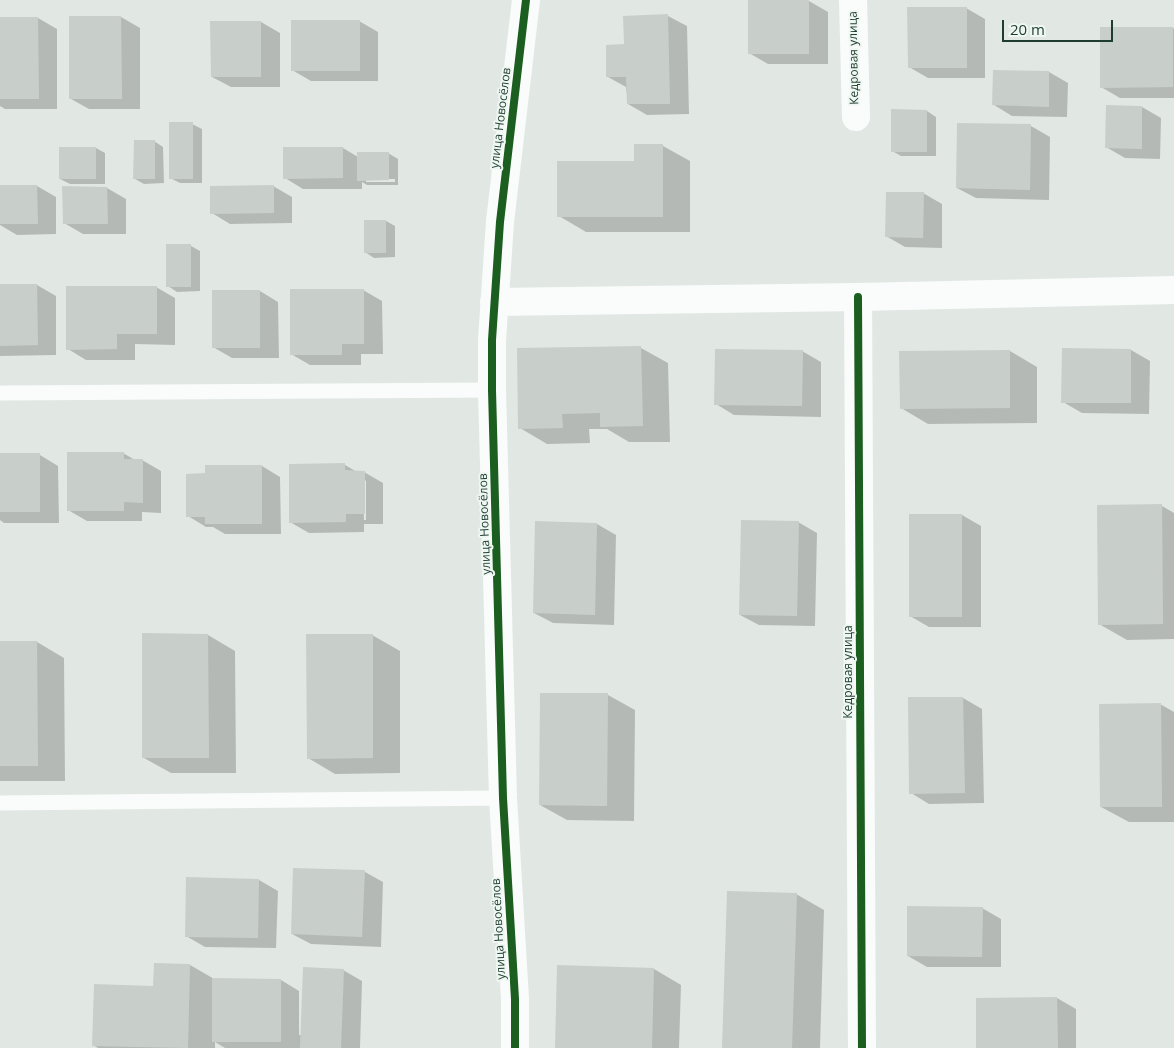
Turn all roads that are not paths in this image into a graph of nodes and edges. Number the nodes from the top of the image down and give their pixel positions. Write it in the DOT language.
graph roads {
  1 [pos="526,0"];
  2 [pos="853,0"];
  3 [pos="856,117"];
  4 [pos="1174,290"];
  5 [pos="858,297"];
  6 [pos="494,302"];
  7 [pos="492,390"];
  8 [pos="0,393"];
  9 [pos="503,798"];
  10 [pos="0,803"];
  11 [pos="515,1048"];
  12 [pos="862,1048"];
  1 -- 6 [label="street, улица Новосёлов"];
  2 -- 3 [label="street, Кедровая улица"];
  4 -- 5 [label="street"];
  5 -- 6 [label="street"];
  5 -- 12 [label="street, Кедровая улица"];
  6 -- 7 [label="street, улица Новосёлов"];
  7 -- 8 [label="lane"];
  7 -- 9 [label="street, улица Новосёлов"];
  9 -- 10 [label="lane"];
  9 -- 11 [label="street, улица Новосёлов"];
}
